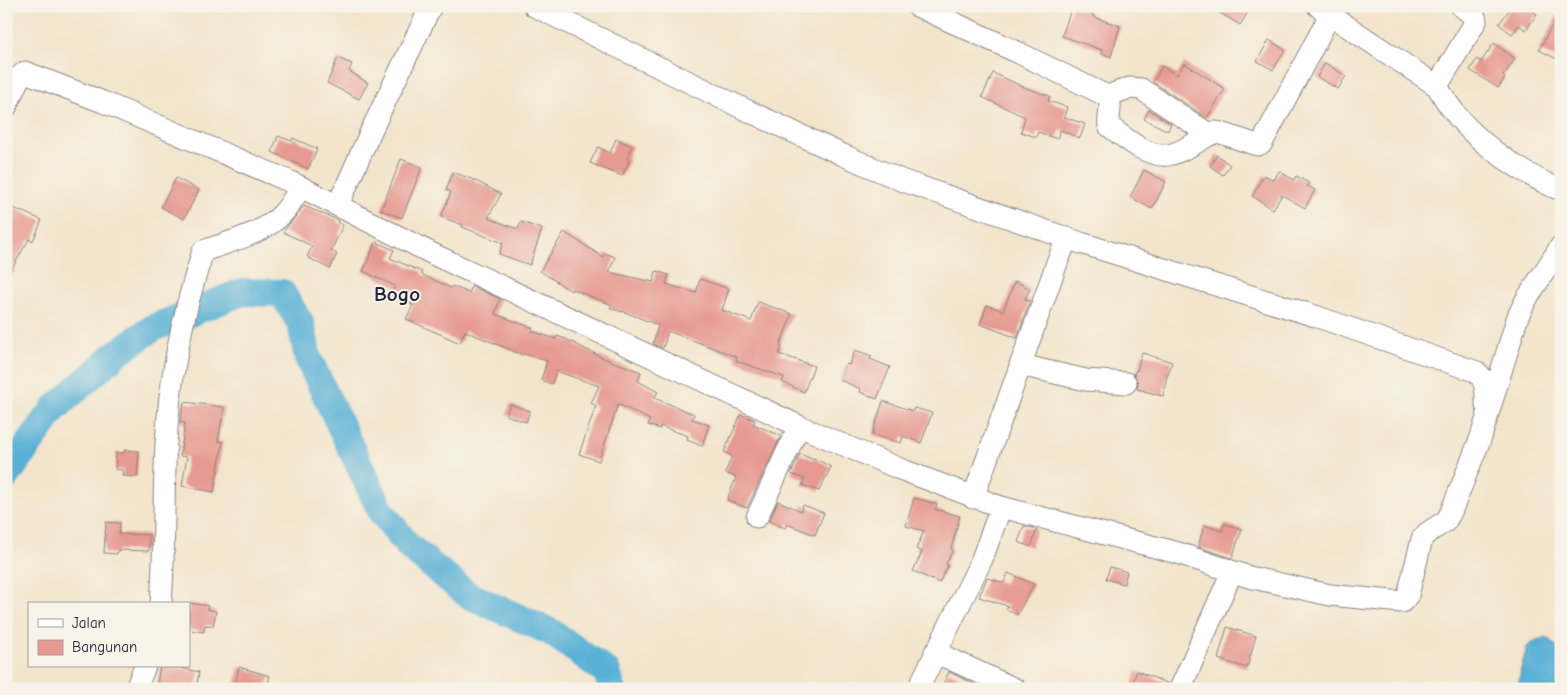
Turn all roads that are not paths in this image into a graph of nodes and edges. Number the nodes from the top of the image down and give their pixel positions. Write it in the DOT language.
graph roads {
  1 [pos="431,6"];
  2 [pos="534,6"];
  3 [pos="918,6"];
  4 [pos="1461,6"];
  5 [pos="1324,11"];
  6 [pos="1437,86"];
  7 [pos="1107,96"];
  8 [pos="6,107"];
  9 [pos="1210,135"];
  10 [pos="301,187"];
  11 [pos="1561,190"];
  12 [pos="338,205"];
  13 [pos="1067,238"];
  14 [pos="1561,246"];
  15 [pos="1020,365"];
  16 [pos="1126,383"];
  17 [pos="1486,418"];
  18 [pos="799,426"];
  19 [pos="973,498"];
  20 [pos="1000,507"];
  21 [pos="758,517"];
  22 [pos="1232,572"];
  23 [pos="161,602"];
  24 [pos="935,652"];
  25 [pos="145,668"];
  26 [pos="136,689"];
  27 [pos="918,689"];
  28 [pos="1015,689"];
  29 [pos="1180,689"];
  1 -- 12 [label="street"];
  2 -- 13 [label="street"];
  3 -- 7 [label="street"];
  4 -- 6 [label="street"];
  5 -- 6 [label="street"];
  5 -- 9 [label="street"];
  6 -- 11 [label="street"];
  7 -- 9 [label="street"];
  7 -- 9 [label="street"];
  8 -- 10 [label="street"];
  10 -- 12 [label="street"];
  10 -- 23 [label="street"];
  12 -- 18 [label="street"];
  13 -- 15 [label="street"];
  13 -- 17 [label="street"];
  14 -- 17 [label="street"];
  15 -- 16 [label="street"];
  15 -- 19 [label="street"];
  17 -- 22 [label="street"];
  18 -- 19 [label="street"];
  18 -- 21 [label="street"];
  19 -- 20 [label="street"];
  20 -- 22 [label="street"];
  20 -- 24 [label="street"];
  22 -- 29 [label="street"];
  24 -- 27 [label="street"];
  24 -- 28 [label="street"];
  25 -- 26 [label="street"];
}
